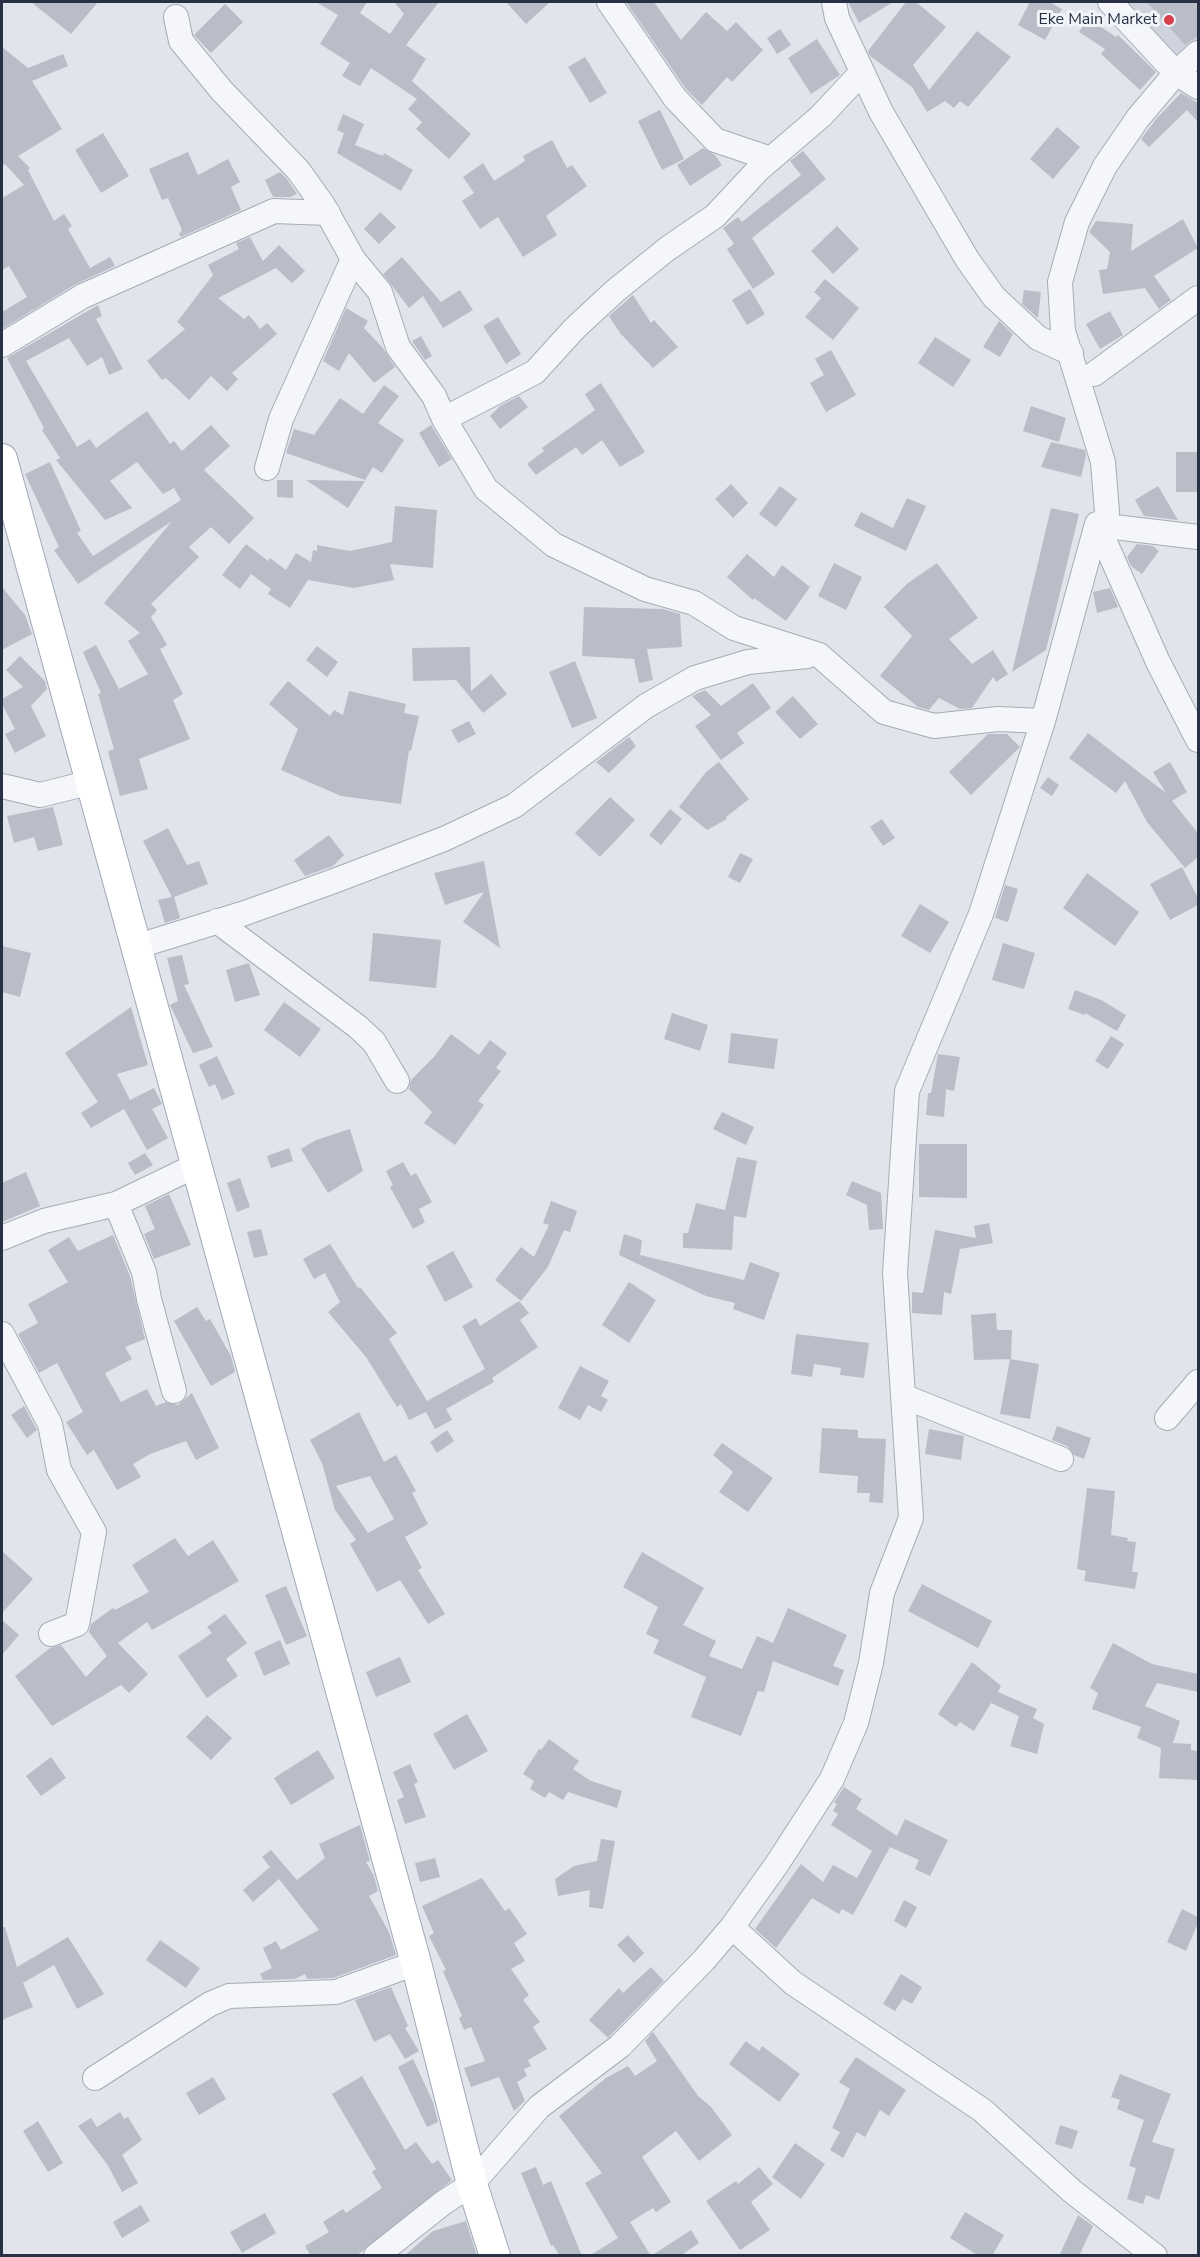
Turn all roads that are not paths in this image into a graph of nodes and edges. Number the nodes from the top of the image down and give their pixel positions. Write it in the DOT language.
graph roads {
  1 [pos="609,2"];
  2 [pos="834,2"];
  3 [pos="1110,2"];
  4 [pos="176,17"];
  5 [pos="1198,53"];
  6 [pos="862,72"];
  7 [pos="1176,73"];
  8 [pos="1198,87"];
  9 [pos="771,159"];
  10 [pos="328,213"];
  11 [pos="353,259"];
  12 [pos="1198,298"];
  13 [pos="2,345"];
  14 [pos="1071,353"];
  15 [pos="1094,374"];
  16 [pos="444,419"];
  17 [pos="2,459"];
  18 [pos="267,468"];
  19 [pos="1101,524"];
  20 [pos="1198,537"];
  21 [pos="819,655"];
  22 [pos="1043,721"];
  23 [pos="1198,740"];
  24 [pos="88,783"];
  25 [pos="2,786"];
  26 [pos="217,921"];
  27 [pos="135,947"];
  28 [pos="397,1081"];
  29 [pos="195,1166"];
  30 [pos="116,1204"];
  31 [pos="2,1238"];
  32 [pos="2,1334"];
  33 [pos="1198,1382"];
  34 [pos="174,1391"];
  35 [pos="905,1397"];
  36 [pos="1167,1418"];
  37 [pos="1061,1459"];
  38 [pos="51,1634"];
  39 [pos="732,1927"];
  40 [pos="416,1963"];
  41 [pos="95,2078"];
  42 [pos="472,2184"];
  43 [pos="376,2256"];
  44 [pos="495,2256"];
  45 [pos="1155,2256"];
  1 -- 9 [label="street"];
  2 -- 6 [label="street"];
  3 -- 7 [label="street"];
  4 -- 10 [label="street"];
  5 -- 7 [label="street"];
  6 -- 9 [label="street"];
  6 -- 14 [label="street"];
  7 -- 8 [label="street"];
  7 -- 14 [label="street"];
  9 -- 16 [label="street"];
  10 -- 11 [label="street"];
  10 -- 13 [label="street"];
  11 -- 16 [label="street"];
  11 -- 18 [label="street"];
  12 -- 15 [label="street"];
  14 -- 19 [label="street"];
  16 -- 21 [label="street"];
  17 -- 24 [label="main road"];
  19 -- 20 [label="street"];
  19 -- 22 [label="street"];
  19 -- 23 [label="street"];
  21 -- 22 [label="street"];
  21 -- 26 [label="street"];
  22 -- 35 [label="street"];
  24 -- 25 [label="street"];
  24 -- 27 [label="main road"];
  26 -- 27 [label="street"];
  26 -- 28 [label="street"];
  27 -- 29 [label="main road"];
  29 -- 30 [label="street"];
  29 -- 40 [label="main road"];
  30 -- 31 [label="street"];
  30 -- 34 [label="street"];
  32 -- 38 [label="street"];
  33 -- 36 [label="street"];
  35 -- 37 [label="street"];
  35 -- 39 [label="street"];
  39 -- 42 [label="street"];
  39 -- 45 [label="street"];
  40 -- 41 [label="street"];
  40 -- 42 [label="main road"];
  42 -- 43 [label="street"];
  42 -- 44 [label="main road"];
}
